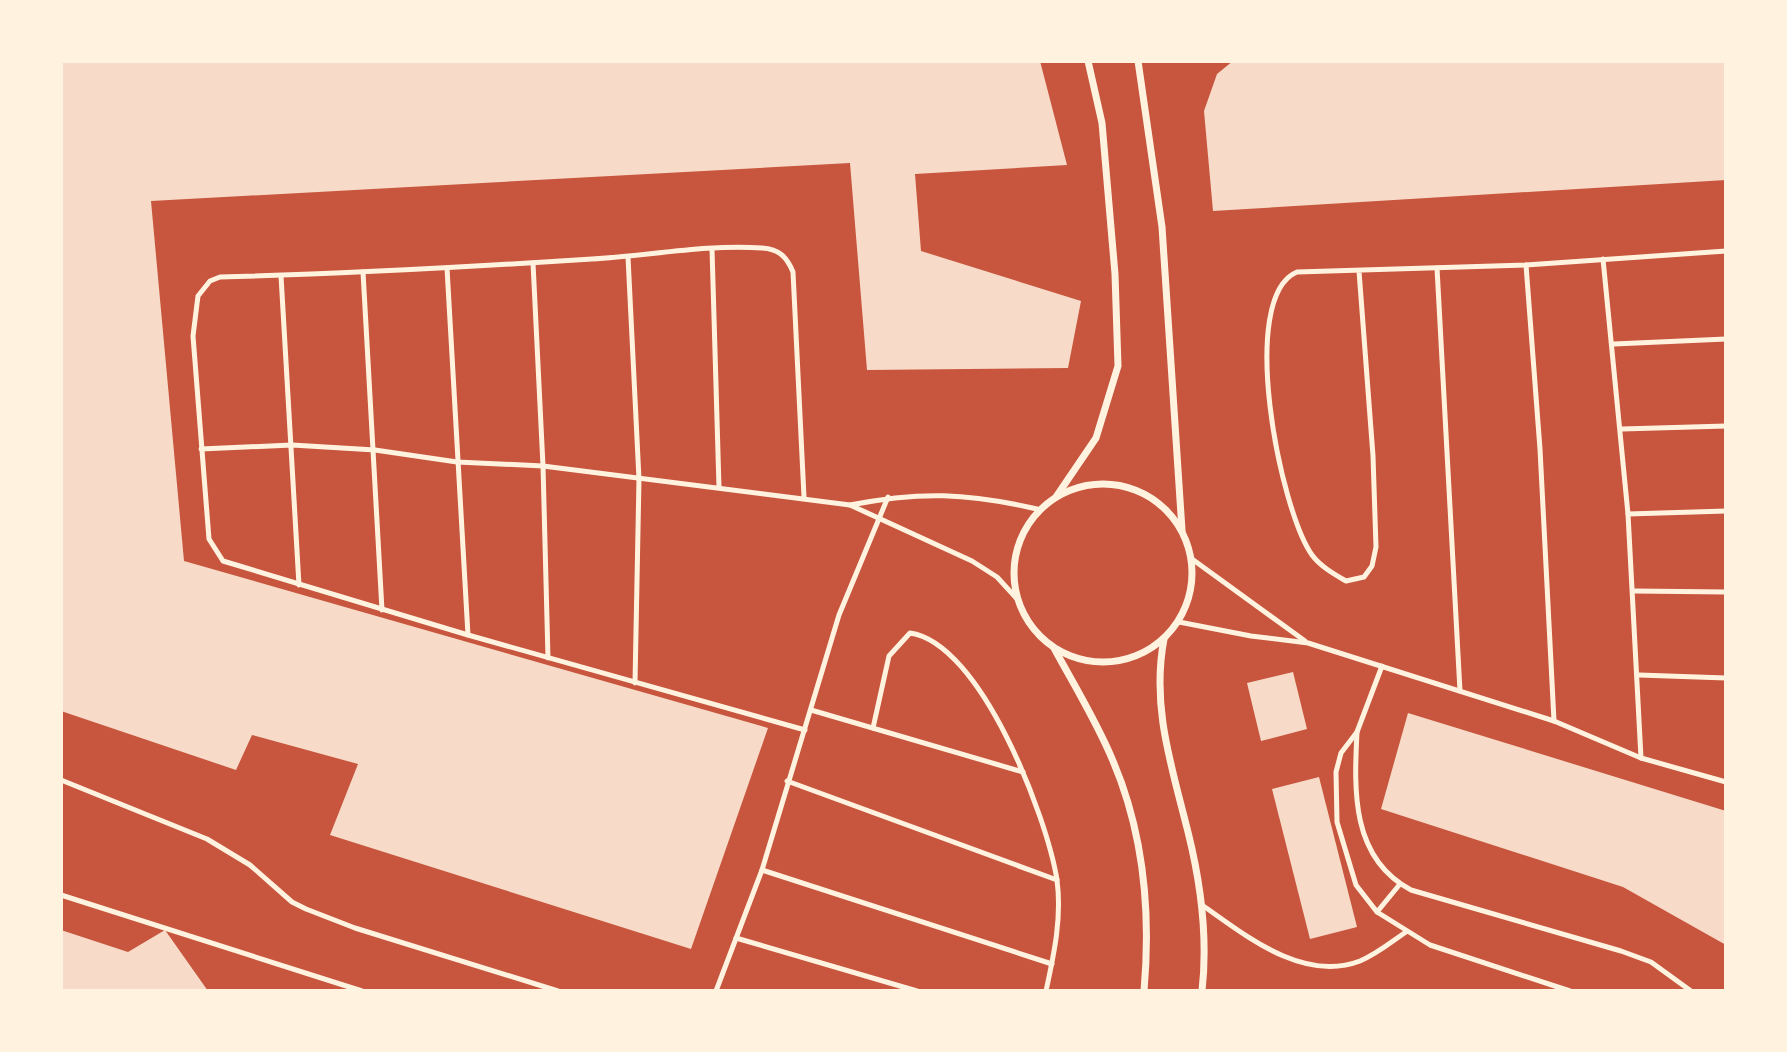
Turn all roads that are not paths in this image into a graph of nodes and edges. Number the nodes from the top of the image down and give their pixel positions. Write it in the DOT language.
graph roads {
  1 [pos="1088,61"];
  2 [pos="1138,61"];
  3 [pos="712,249"];
  4 [pos="1726,251"];
  5 [pos="628,257"];
  6 [pos="1603,259"];
  7 [pos="533,263"];
  8 [pos="1526,265"];
  9 [pos="447,268"];
  10 [pos="1437,268"];
  11 [pos="363,271"];
  12 [pos="1359,271"];
  13 [pos="281,276"];
  14 [pos="1726,339"];
  15 [pos="1614,344"];
  16 [pos="1726,426"];
  17 [pos="1622,429"];
  18 [pos="292,445"];
  19 [pos="201,449"];
  20 [pos="375,450"];
  21 [pos="457,462"];
  22 [pos="543,466"];
  23 [pos="639,479"];
  24 [pos="719,486"];
  25 [pos="804,497"];
  26 [pos="1055,497"];
  27 [pos="888,498"];
  28 [pos="849,505"];
  29 [pos="1037,509"];
  30 [pos="1726,511"];
  31 [pos="1629,514"];
  32 [pos="879,520"];
  33 [pos="1182,531"];
  34 [pos="1192,559"];
  35 [pos="299,585"];
  36 [pos="1634,592"];
  37 [pos="1726,592"];
  38 [pos="1019,601"];
  39 [pos="382,610"];
  40 [pos="1179,622"];
  41 [pos="468,635"];
  42 [pos="1164,639"];
  43 [pos="1308,643"];
  44 [pos="1054,648"];
  45 [pos="548,658"];
  46 [pos="1382,666"];
  47 [pos="1639,675"];
  48 [pos="1726,678"];
  49 [pos="635,683"];
  50 [pos="1460,691"];
  51 [pos="811,710"];
  52 [pos="1553,721"];
  53 [pos="873,728"];
  54 [pos="804,730"];
  55 [pos="1357,732"];
  56 [pos="1641,758"];
  57 [pos="1023,772"];
  58 [pos="61,780"];
  59 [pos="788,781"];
  60 [pos="1726,782"];
  61 [pos="762,870"];
  62 [pos="1057,880"];
  63 [pos="1400,884"];
  64 [pos="61,895"];
  65 [pos="1202,905"];
  66 [pos="1377,912"];
  67 [pos="1406,932"];
  68 [pos="736,938"];
  69 [pos="1052,964"];
  70 [pos="362,991"];
  71 [pos="558,991"];
  72 [pos="716,991"];
  73 [pos="917,991"];
  74 [pos="1046,991"];
  75 [pos="1144,991"];
  76 [pos="1202,991"];
  77 [pos="1570,991"];
  78 [pos="1691,991"];
  1 -- 26 [label="street"];
  2 -- 33 [label="street"];
  3 -- 5 [label="lane"];
  3 -- 24 [label="lane"];
  3 -- 25 [label="lane"];
  4 -- 6 [label="lane"];
  5 -- 7 [label="lane"];
  5 -- 23 [label="lane"];
  6 -- 8 [label="lane"];
  6 -- 15 [label="lane"];
  7 -- 9 [label="lane"];
  7 -- 22 [label="lane"];
  8 -- 10 [label="lane"];
  8 -- 52 [label="lane"];
  9 -- 11 [label="lane"];
  9 -- 21 [label="lane"];
  10 -- 12 [label="lane"];
  10 -- 50 [label="lane"];
  11 -- 13 [label="lane"];
  11 -- 20 [label="lane"];
  12 -- 12 [label="lane"];
  13 -- 18 [label="lane"];
  13 -- 19 [label="lane"];
  14 -- 15 [label="lane"];
  15 -- 17 [label="lane"];
  16 -- 17 [label="lane"];
  17 -- 31 [label="lane"];
  18 -- 19 [label="lane"];
  18 -- 20 [label="lane"];
  18 -- 35 [label="lane"];
  19 -- 35 [label="lane"];
  20 -- 21 [label="lane"];
  20 -- 39 [label="lane"];
  21 -- 22 [label="lane"];
  21 -- 41 [label="lane"];
  22 -- 23 [label="lane"];
  22 -- 45 [label="lane"];
  23 -- 24 [label="lane"];
  23 -- 49 [label="lane"];
  24 -- 25 [label="lane"];
  25 -- 28 [label="lane"];
  26 -- 29 [label="street"];
  26 -- 33 [label="street"];
  27 -- 28 [label="lane"];
  27 -- 29 [label="lane"];
  27 -- 32 [label="lane"];
  28 -- 32 [label="lane"];
  29 -- 38 [label="street"];
  30 -- 31 [label="lane"];
  31 -- 36 [label="lane"];
  32 -- 38 [label="lane"];
  32 -- 51 [label="lane"];
  33 -- 34 [label="street"];
  34 -- 40 [label="street"];
  34 -- 43 [label="lane"];
  35 -- 39 [label="lane"];
  36 -- 37 [label="lane"];
  36 -- 47 [label="lane"];
  38 -- 44 [label="street"];
  39 -- 41 [label="lane"];
  40 -- 42 [label="street"];
  40 -- 43 [label="lane"];
  41 -- 45 [label="lane"];
  42 -- 44 [label="street"];
  42 -- 65 [label="street"];
  43 -- 46 [label="lane"];
  44 -- 75 [label="street"];
  45 -- 49 [label="lane"];
  46 -- 50 [label="lane"];
  46 -- 55 [label="lane"];
  47 -- 48 [label="lane"];
  47 -- 56 [label="lane"];
  49 -- 54 [label="lane"];
  50 -- 52 [label="lane"];
  51 -- 53 [label="lane"];
  51 -- 54 [label="lane"];
  52 -- 56 [label="lane"];
  53 -- 57 [label="lane"];
  53 -- 57 [label="lane"];
  54 -- 59 [label="lane"];
  55 -- 63 [label="lane"];
  55 -- 66 [label="lane"];
  56 -- 60 [label="lane"];
  57 -- 62 [label="lane"];
  58 -- 71 [label="lane"];
  59 -- 61 [label="lane"];
  59 -- 62 [label="lane"];
  61 -- 68 [label="lane"];
  61 -- 69 [label="lane"];
  62 -- 69 [label="lane"];
  63 -- 66 [label="lane"];
  63 -- 78 [label="lane"];
  64 -- 70 [label="lane"];
  65 -- 67 [label="lane"];
  65 -- 76 [label="street"];
  66 -- 67 [label="lane"];
  67 -- 77 [label="lane"];
  68 -- 72 [label="lane"];
  68 -- 73 [label="lane"];
  69 -- 74 [label="lane"];
}
